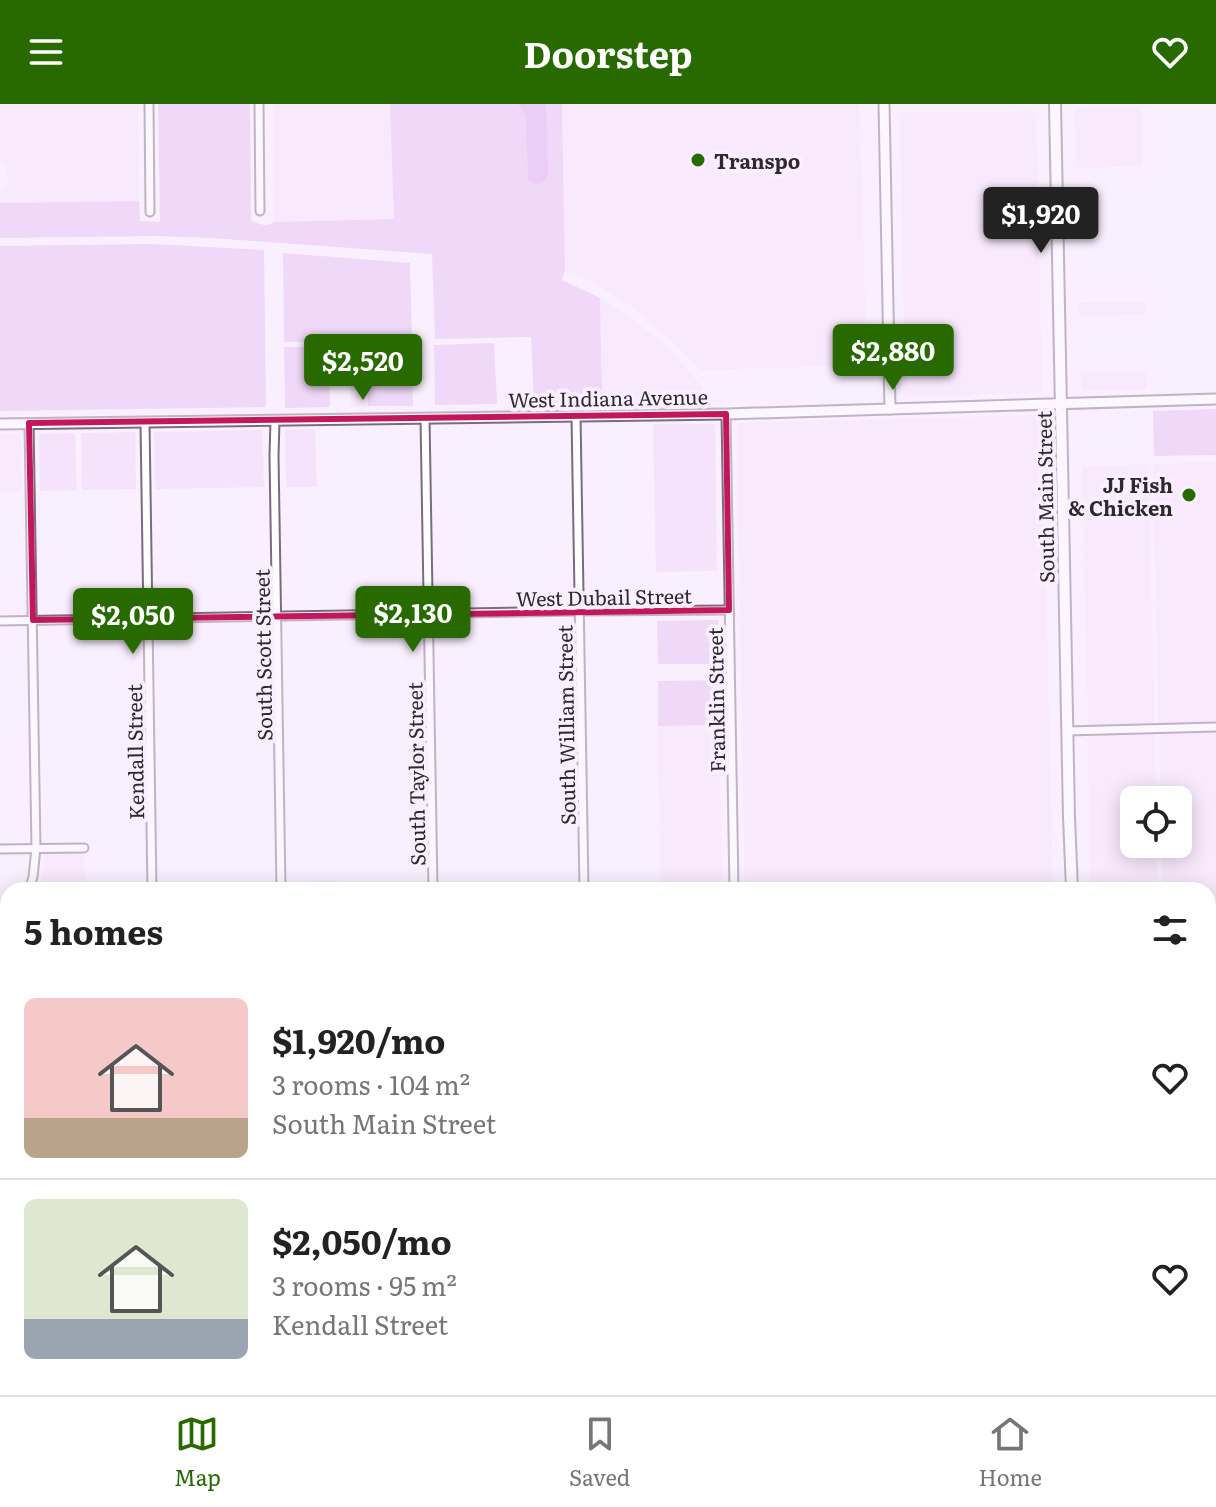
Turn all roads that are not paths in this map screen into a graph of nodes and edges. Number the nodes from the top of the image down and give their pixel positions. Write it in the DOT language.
graph roads {
  1 [pos="149,104"];
  2 [pos="259,104"];
  3 [pos="884,104"];
  4 [pos="1055,104"];
  5 [pos="260,211"];
  6 [pos="150,212"];
  7 [pos="1216,399"];
  8 [pos="1061,404"];
  9 [pos="890,409"];
  10 [pos="726,414"];
  11 [pos="576,416"];
  12 [pos="425,418"];
  13 [pos="275,420"];
  14 [pos="145,422"];
  15 [pos="29,423"];
  16 [pos="0,424"];
  17 [pos="729,610"];
  18 [pos="579,611"];
  19 [pos="428,614"];
  20 [pos="276,617"];
  21 [pos="148,619"];
  22 [pos="33,620"];
  23 [pos="0,621"];
  24 [pos="1216,727"];
  25 [pos="1067,731"];
  26 [pos="36,848"];
  27 [pos="84,848"];
  28 [pos="0,849"];
  29 [pos="31,882"];
  30 [pos="152,882"];
  31 [pos="281,882"];
  32 [pos="433,882"];
  33 [pos="584,882"];
  34 [pos="734,882"];
  35 [pos="1072,882"];
  1 -- 6 [label="street"];
  2 -- 5 [label="street"];
  3 -- 9 [label="street"];
  4 -- 8 [label="main road, South Main Street"];
  7 -- 8 [label="street, West Indiana Avenue"];
  8 -- 9 [label="street, West Indiana Avenue"];
  8 -- 25 [label="main road, South Main Street"];
  9 -- 10 [label="street, West Indiana Avenue"];
  10 -- 11 [label="street, West Indiana Avenue"];
  10 -- 17 [label="street, Franklin Street"];
  11 -- 12 [label="street, West Indiana Avenue"];
  11 -- 18 [label="street, South William Street"];
  12 -- 13 [label="street, West Indiana Avenue"];
  12 -- 19 [label="street, South Taylor Street"];
  13 -- 14 [label="street, West Indiana Avenue"];
  13 -- 20 [label="street, South Scott Street"];
  14 -- 15 [label="street, West Indiana Avenue"];
  14 -- 21 [label="street, Kendall Street"];
  15 -- 16 [label="street, West Indiana Avenue"];
  15 -- 22 [label="street"];
  17 -- 18 [label="street, West Dubail Street"];
  17 -- 34 [label="street, Franklin Street"];
  18 -- 19 [label="street, West Dubail Street"];
  18 -- 33 [label="street, South William Street"];
  19 -- 20 [label="street, West Dubail Street"];
  19 -- 32 [label="street, South Taylor Street"];
  20 -- 21 [label="street, West Dubail Street"];
  20 -- 31 [label="street, South Scott Street"];
  21 -- 22 [label="street, West Dubail Street"];
  21 -- 30 [label="street, Kendall Street"];
  22 -- 23 [label="street, West Dubail Street"];
  22 -- 26 [label="street"];
  24 -- 25 [label="street"];
  25 -- 35 [label="main road, South Main Street"];
  26 -- 27 [label="street"];
  26 -- 28 [label="street"];
  26 -- 29 [label="street"];
}
